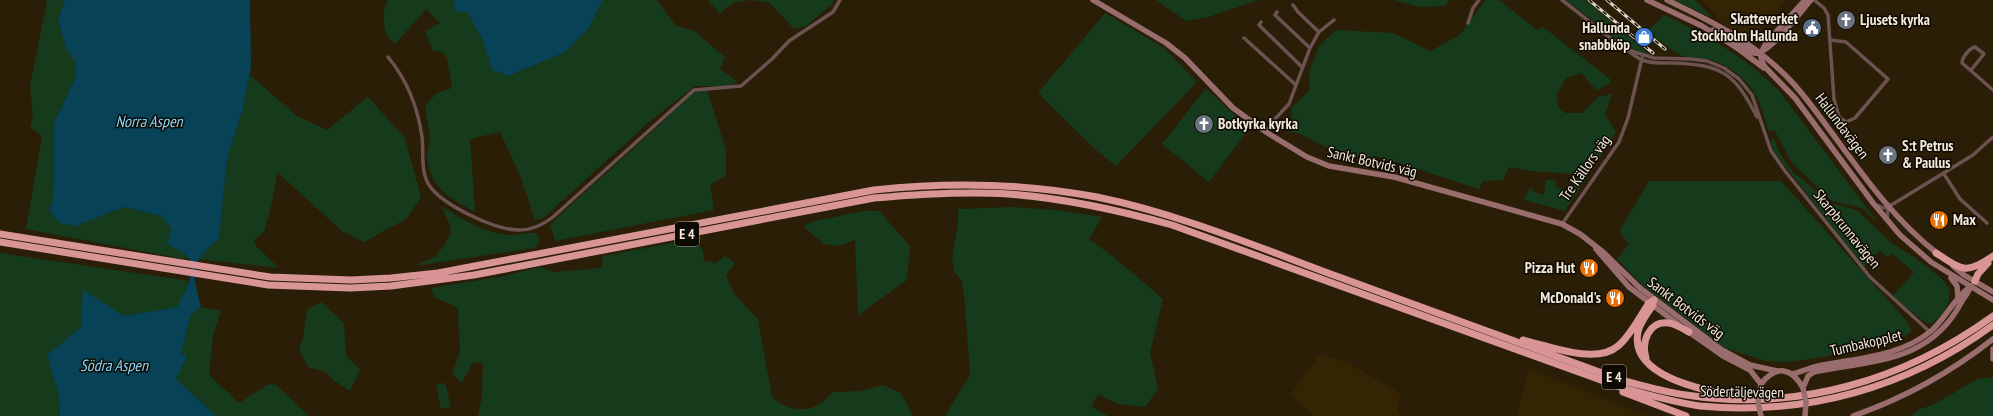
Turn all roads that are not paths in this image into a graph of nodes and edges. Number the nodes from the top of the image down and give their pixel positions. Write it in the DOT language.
graph roads {
  1 [pos="840,0"];
  2 [pos="1093,0"];
  3 [pos="1479,0"];
  4 [pos="1562,0"];
  5 [pos="1647,0"];
  6 [pos="1668,0"];
  7 [pos="1804,0"];
  8 [pos="1811,0"];
  9 [pos="1814,0"];
  10 [pos="1293,5"];
  11 [pos="1277,12"];
  12 [pos="1334,20"];
  13 [pos="1261,22"];
  14 [pos="1468,23"];
  15 [pos="1702,26"];
  16 [pos="1319,32"];
  17 [pos="1244,38"];
  18 [pos="1741,38"];
  19 [pos="1830,40"];
  20 [pos="1768,45"];
  21 [pos="1310,48"];
  22 [pos="1760,53"];
  23 [pos="388,57"];
  24 [pos="1642,57"];
  25 [pos="1302,67"];
  26 [pos="1971,70"];
  27 [pos="1773,75"];
  28 [pos="1791,80"];
  29 [pos="1296,85"];
  30 [pos="1993,90"];
  31 [pos="1266,132"];
  32 [pos="1993,137"];
  33 [pos="1944,174"];
  34 [pos="1873,203"];
  35 [pos="1888,207"];
  36 [pos="1886,220"];
  37 [pos="1987,223"];
  38 [pos="1562,224"];
  39 [pos="0,234"];
  40 [pos="0,242"];
  41 [pos="1936,253"];
  42 [pos="1993,257"];
  43 [pos="1932,263"];
  44 [pos="1972,284"];
  45 [pos="1993,292"];
  46 [pos="1980,293"];
  47 [pos="1991,298"];
  48 [pos="1956,300"];
  49 [pos="1652,302"];
  50 [pos="1958,310"];
  51 [pos="1993,316"];
  52 [pos="1993,325"];
  53 [pos="1485,330"];
  54 [pos="1689,332"];
  55 [pos="1932,334"];
  56 [pos="1993,340"];
  57 [pos="1993,349"];
  58 [pos="1993,360"];
  59 [pos="1648,363"];
  60 [pos="1777,371"];
  61 [pos="1575,372"];
  62 [pos="1792,374"];
  63 [pos="1802,383"];
  64 [pos="1761,384"];
  65 [pos="1749,399"];
  66 [pos="1686,416"];
  67 [pos="1761,416"];
  68 [pos="1805,416"];
  69 [pos="1853,416"];
  1 -- 23 [label="street"];
  2 -- 31 [label="main road, Sankt Botvids väg"];
  3 -- 14 [label="street"];
  4 -- 24 [label="street, Skarpbrunnavägen"];
  5 -- 15 [label="main road, Hallundavägen"];
  6 -- 18 [label="main road, Hallundavägen"];
  7 -- 20 [label="main road"];
  8 -- 20 [label="main road"];
  9 -- 19 [label="street"];
  10 -- 16 [label="street"];
  11 -- 21 [label="street"];
  12 -- 16 [label="street"];
  13 -- 25 [label="street"];
  15 -- 22 [label="main road, Hallundavägen"];
  15 -- 27 [label="main road, Hallundavägen"];
  16 -- 21 [label="street"];
  17 -- 29 [label="street"];
  18 -- 20 [label="main road"];
  18 -- 22 [label="main road, Hallundavägen"];
  19 -- 19 [label="street"];
  20 -- 22 [label="main road"];
  20 -- 28 [label="main road"];
  21 -- 25 [label="street"];
  22 -- 27 [label="main road, Hallundavägen"];
  22 -- 28 [label="main road, Hallundavägen"];
  24 -- 38 [label="street, Tre Källors väg"];
  24 -- 55 [label="street, Skarpbrunnavägen"];
  25 -- 29 [label="street"];
  26 -- 26 [label="street"];
  26 -- 30 [label="street"];
  27 -- 34 [label="main road, Hallundavägen"];
  28 -- 35 [label="main road, Hallundavägen"];
  29 -- 31 [label="street"];
  31 -- 38 [label="main road, Sankt Botvids väg"];
  32 -- 33 [label="street"];
  33 -- 35 [label="street"];
  33 -- 37 [label="street"];
  34 -- 35 [label="street"];
  34 -- 36 [label="main road, Hallundavägen"];
  35 -- 36 [label="street"];
  35 -- 41 [label="main road, Hallundavägen"];
  36 -- 43 [label="main road, Hallundavägen"];
  38 -- 49 [label="main road, Sankt Botvids väg"];
  39 -- 53 [label="highway, E 4"];
  40 -- 61 [label="highway, Södertäljevägen / E 4"];
  41 -- 42 [label="highway"];
  41 -- 44 [label="main road, Hallundavägen"];
  42 -- 44 [label="highway"];
  43 -- 44 [label="main road, Hallundavägen"];
  43 -- 48 [label="main road"];
  44 -- 45 [label="main road, Hallundavägen"];
  44 -- 46 [label="main road, Hallundavägen"];
  44 -- 48 [label="main road, Tumbakopplet"];
  44 -- 50 [label="main road, Tumbakopplet"];
  46 -- 47 [label="main road, Hallundavägen"];
  46 -- 50 [label="main road, Tumbakopplet"];
  48 -- 55 [label="main road, Tumbakopplet"];
  49 -- 53 [label="highway"];
  49 -- 54 [label="main road, Sankt Botvids väg"];
  49 -- 59 [label="highway"];
  49 -- 60 [label="main road, Sankt Botvids väg"];
  50 -- 55 [label="main road, Tumbakopplet"];
  51 -- 65 [label="highway, E 4"];
  52 -- 61 [label="highway, Södertäljevägen / E 4"];
  53 -- 65 [label="highway, E 4"];
  54 -- 59 [label="highway"];
  54 -- 64 [label="main road, Sankt Botvids väg"];
  55 -- 62 [label="main road, Tumbakopplet"];
  55 -- 63 [label="main road, Tumbakopplet"];
  56 -- 69 [label="main road"];
  57 -- 58 [label="main road"];
  59 -- 65 [label="highway"];
  60 -- 62 [label="main road, Sankt Botvids väg"];
  60 -- 64 [label="main road"];
  61 -- 66 [label="highway"];
  62 -- 63 [label="main road"];
  63 -- 68 [label="main road, bridge"];
  64 -- 67 [label="main road, bridge"];
}
